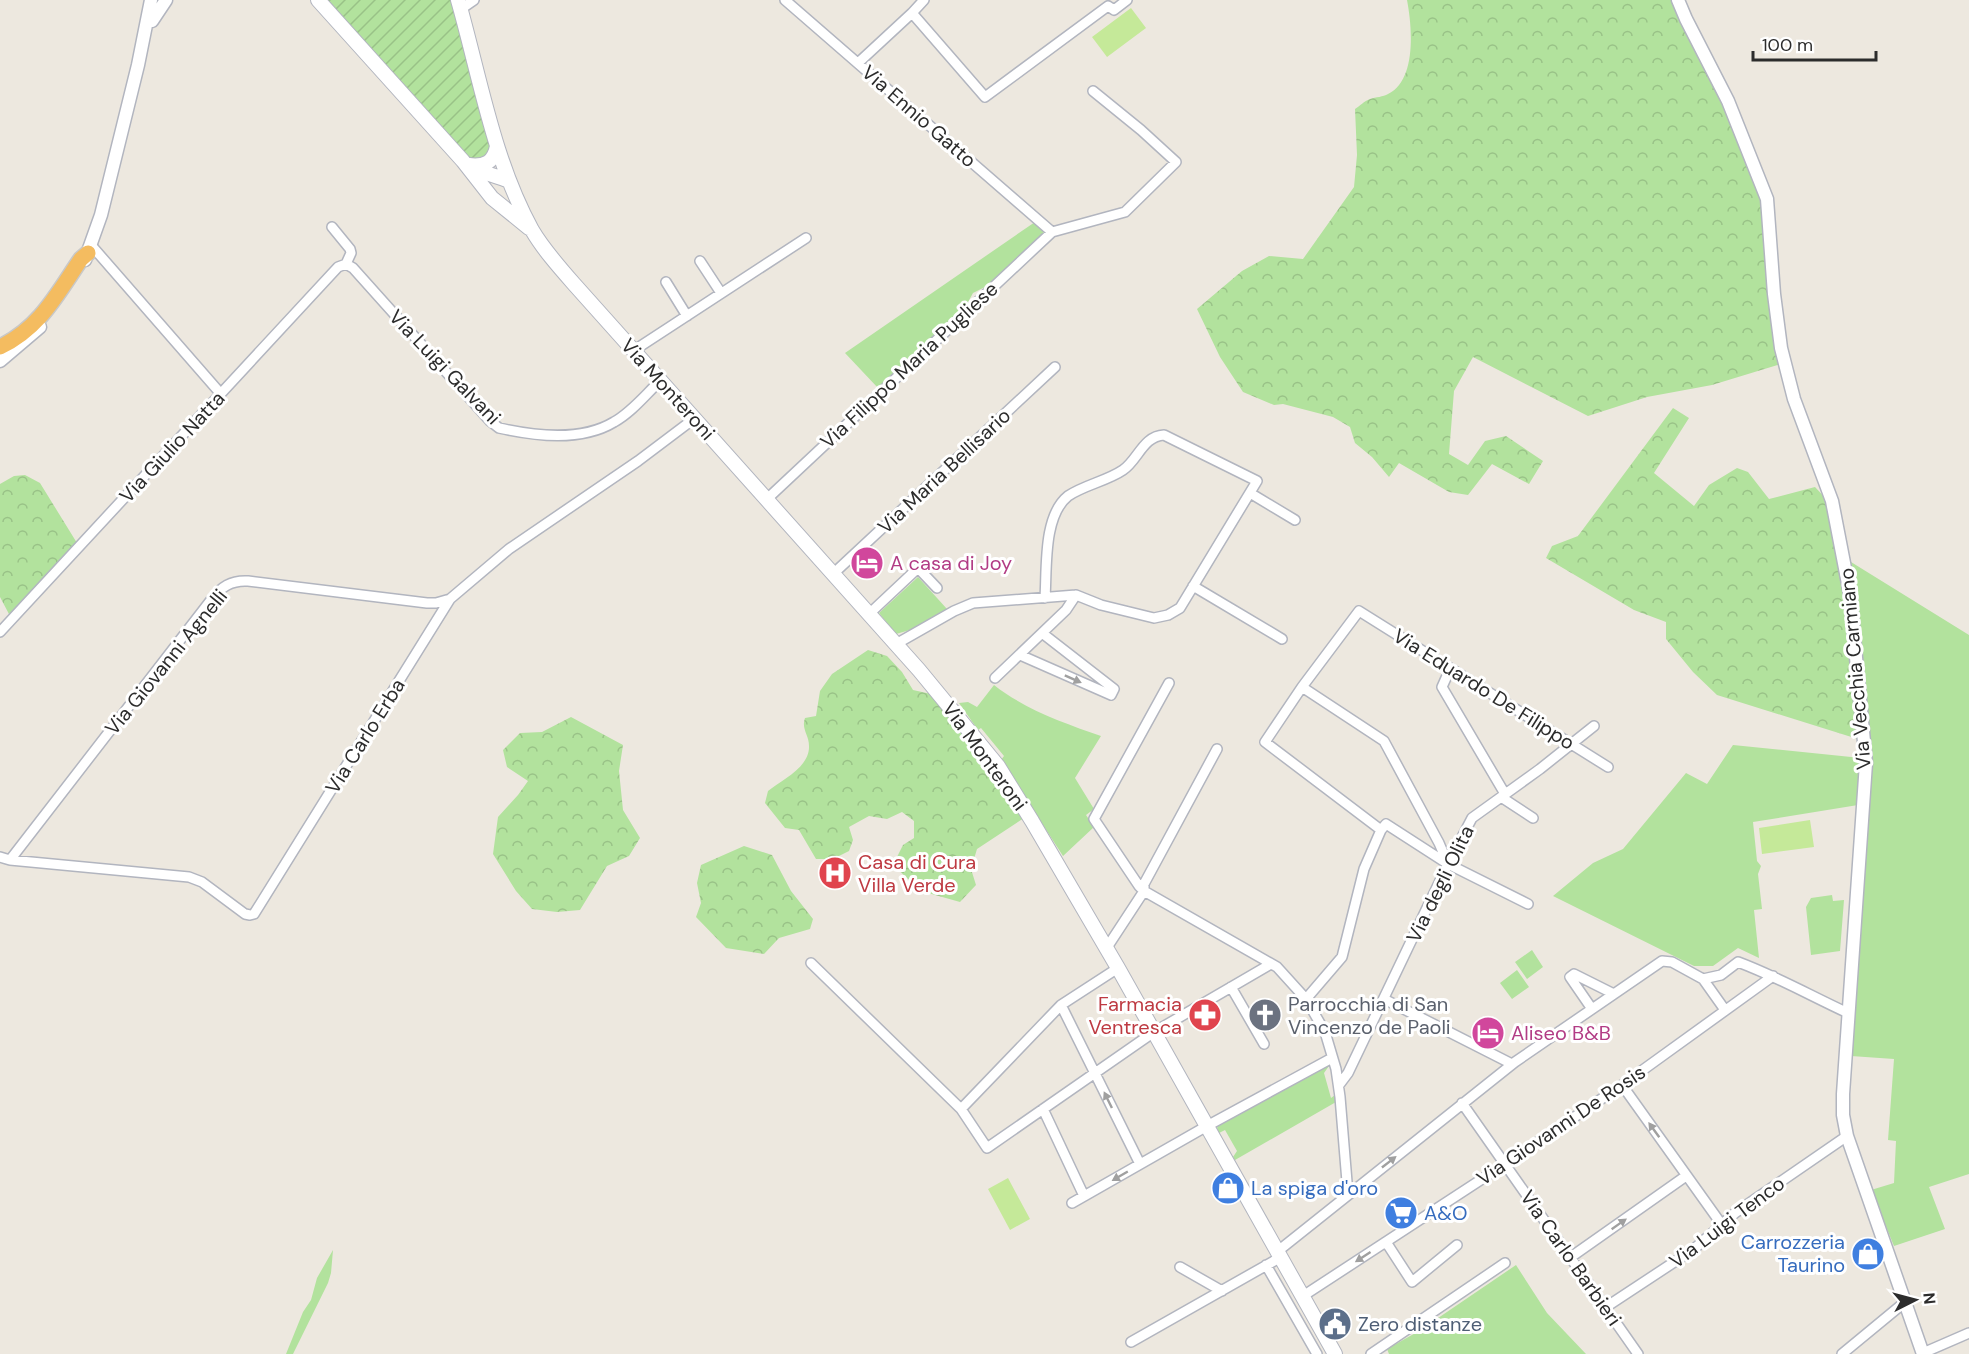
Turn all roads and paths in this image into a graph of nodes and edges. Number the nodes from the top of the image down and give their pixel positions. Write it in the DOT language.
graph roads {
  1 [pos="152,0"];
  2 [pos="166,0"];
  3 [pos="318,0"];
  4 [pos="474,0"];
  5 [pos="785,0"];
  6 [pos="924,0"];
  7 [pos="1127,0"];
  8 [pos="1678,0"];
  9 [pos="1106,3"];
  10 [pos="460,4"];
  11 [pos="912,13"];
  12 [pos="143,42"];
  13 [pos="858,63"];
  14 [pos="1093,91"];
  15 [pos="497,146"];
  16 [pos="466,163"];
  17 [pos="509,181"];
  18 [pos="483,188"];
  19 [pos="332,227"];
  20 [pos="533,231"];
  21 [pos="1052,232"];
  22 [pos="806,238"];
  23 [pos="90,249"];
  24 [pos="700,261"];
  25 [pos="346,264"];
  26 [pos="666,282"];
  27 [pos="721,293"];
  28 [pos="687,316"];
  29 [pos="0,347"];
  30 [pos="633,351"];
  31 [pos="0,361"];
  32 [pos="1055,367"];
  33 [pos="660,381"];
  34 [pos="221,394"];
  35 [pos="695,418"];
  36 [pos="1250,493"];
  37 [pos="767,499"];
  38 [pos="1295,520"];
  39 [pos="833,574"];
  40 [pos="1193,586"];
  41 [pos="937,588"];
  42 [pos="1076,595"];
  43 [pos="1045,598"];
  44 [pos="450,599"];
  45 [pos="869,614"];
  46 [pos="0,632"];
  47 [pos="1042,633"];
  48 [pos="1282,639"];
  49 [pos="896,644"];
  50 [pos="1020,655"];
  51 [pos="1450,669"];
  52 [pos="995,678"];
  53 [pos="1169,683"];
  54 [pos="1302,687"];
  55 [pos="1594,726"];
  56 [pos="1572,744"];
  57 [pos="1217,749"];
  58 [pos="1608,767"];
  59 [pos="1503,795"];
  60 [pos="1533,818"];
  61 [pos="1382,830"];
  62 [pos="0,857"];
  63 [pos="10,860"];
  64 [pos="1448,864"];
  65 [pos="1144,891"];
  66 [pos="1528,904"];
  67 [pos="1106,949"];
  68 [pos="811,963"];
  69 [pos="1271,964"];
  70 [pos="1118,968"];
  71 [pos="1773,976"];
  72 [pos="1703,979"];
  73 [pos="1231,987"];
  74 [pos="1614,994"];
  75 [pos="1306,999"];
  76 [pos="1384,999"];
  77 [pos="1061,1005"];
  78 [pos="1592,1009"];
  79 [pos="1725,1010"];
  80 [pos="1848,1013"];
  81 [pos="1154,1032"];
  82 [pos="1264,1044"];
  83 [pos="1332,1058"];
  84 [pos="1512,1064"];
  85 [pos="1094,1073"];
  86 [pos="1339,1085"];
  87 [pos="1622,1085"];
  88 [pos="1462,1104"];
  89 [pos="961,1109"];
  90 [pos="1043,1109"];
  91 [pos="1207,1126"];
  92 [pos="1846,1136"];
  93 [pos="1140,1164"];
  94 [pos="1505,1164"];
  95 [pos="1686,1176"];
  96 [pos="1348,1194"];
  97 [pos="1084,1196"];
  98 [pos="1072,1203"];
  99 [pos="1722,1225"];
  100 [pos="1386,1242"];
  101 [pos="1457,1245"];
  102 [pos="1279,1254"];
  103 [pos="1571,1257"];
  104 [pos="1504,1263"];
  105 [pos="1266,1265"];
  106 [pos="1180,1267"];
  107 [pos="1222,1291"];
  108 [pos="1303,1296"];
  109 [pos="1905,1302"];
  110 [pos="1606,1307"];
  111 [pos="1969,1333"];
  112 [pos="1131,1342"];
  113 [pos="1317,1354"];
  114 [pos="1335,1354"];
  115 [pos="1371,1354"];
  116 [pos="1638,1354"];
  117 [pos="1842,1354"];
  118 [pos="1923,1354"];
  1 -- 12 [label="street"];
  2 -- 12 [label="street"];
  3 -- 16 [label="main road, Via Monteroni"];
  4 -- 10 [label="street"];
  5 -- 13 [label="street, Via Ennio Gatto"];
  6 -- 11 [label="street"];
  7 -- 9 [label="street"];
  8 -- 80 [label="street, Via Vecchia Carmiano"];
  9 -- 11 [label="street"];
  10 -- 15 [label="main road, Via Monteroni"];
  11 -- 13 [label="street"];
  12 -- 23 [label="street"];
  13 -- 21 [label="street, Via Ennio Gatto"];
  14 -- 21 [label="street"];
  15 -- 16 [label="main road"];
  15 -- 17 [label="main road, Via Monteroni"];
  16 -- 17 [label="main road, Via Monteroni"];
  16 -- 18 [label="main road, Via Monteroni"];
  17 -- 18 [label="main road"];
  17 -- 20 [label="main road, Via Monteroni"];
  18 -- 20 [label="main road, Via Monteroni"];
  19 -- 25 [label="street"];
  20 -- 30 [label="main road, Via Monteroni"];
  21 -- 37 [label="street, Via Filippo Maria Pugliese"];
  22 -- 27 [label="street"];
  23 -- 29 [label="highway"];
  23 -- 31 [label="street"];
  23 -- 34 [label="street"];
  24 -- 27 [label="street"];
  25 -- 33 [label="street, Via Luigi Galvani"];
  25 -- 34 [label="street, Via Giulio Natta"];
  26 -- 28 [label="street"];
  27 -- 28 [label="street"];
  28 -- 30 [label="street"];
  30 -- 33 [label="main road, Via Monteroni"];
  32 -- 39 [label="street, Via Maria Bellisario"];
  33 -- 35 [label="main road, Via Monteroni"];
  34 -- 46 [label="street, Via Giulio Natta"];
  35 -- 37 [label="main road, Via Monteroni"];
  35 -- 44 [label="street, Via Carlo Erba"];
  36 -- 38 [label="street"];
  36 -- 40 [label="street"];
  36 -- 43 [label="street"];
  37 -- 39 [label="main road, Via Monteroni"];
  39 -- 45 [label="main road, Via Monteroni"];
  40 -- 42 [label="street"];
  40 -- 48 [label="street"];
  41 -- 45 [label="street"];
  42 -- 43 [label="street"];
  42 -- 47 [label="street"];
  43 -- 49 [label="street"];
  44 -- 63 [label="street, Via Giovanni Agnelli"];
  44 -- 63 [label="street, Via Carlo Erba"];
  45 -- 49 [label="main road, Via Monteroni"];
  47 -- 50 [label="street"];
  50 -- 47 [label="street, one-way"];
  49 -- 67 [label="main road, Via Monteroni"];
  50 -- 52 [label="street"];
  51 -- 54 [label="street, Via Eduardo De Filippo"];
  51 -- 56 [label="street, Via Eduardo De Filippo"];
  51 -- 59 [label="street"];
  53 -- 65 [label="street"];
  54 -- 61 [label="street"];
  54 -- 64 [label="street"];
  55 -- 56 [label="street, Via degli Olita"];
  56 -- 58 [label="street, Via Eduardo De Filippo"];
  56 -- 59 [label="street, Via degli Olita"];
  57 -- 65 [label="street"];
  59 -- 60 [label="street"];
  59 -- 64 [label="street, Via degli Olita"];
  61 -- 64 [label="street"];
  61 -- 75 [label="street"];
  62 -- 63 [label="street"];
  64 -- 66 [label="street"];
  64 -- 76 [label="street, Via degli Olita"];
  65 -- 67 [label="street"];
  65 -- 69 [label="street"];
  67 -- 70 [label="main road, Via Monteroni"];
  68 -- 89 [label="street"];
  69 -- 73 [label="street"];
  69 -- 75 [label="street"];
  70 -- 77 [label="street"];
  70 -- 81 [label="main road, Via Monteroni"];
  71 -- 72 [label="street"];
  71 -- 79 [label="street, Via Giovanni De Rosis"];
  71 -- 80 [label="street"];
  72 -- 74 [label="street"];
  72 -- 79 [label="street"];
  73 -- 81 [label="street"];
  73 -- 82 [label="street"];
  74 -- 78 [label="street"];
  74 -- 78 [label="street"];
  75 -- 83 [label="street"];
  76 -- 84 [label="street"];
  76 -- 86 [label="street, Via degli Olita"];
  77 -- 85 [label="street"];
  77 -- 89 [label="street"];
  78 -- 84 [label="street"];
  79 -- 87 [label="street, Via Giovanni De Rosis"];
  80 -- 92 [label="street, Via Vecchia Carmiano"];
  81 -- 85 [label="street"];
  81 -- 91 [label="main road, Via Monteroni"];
  83 -- 86 [label="street"];
  83 -- 91 [label="street"];
  84 -- 88 [label="street"];
  85 -- 90 [label="street"];
  93 -- 85 [label="street, one-way"];
  86 -- 96 [label="street"];
  87 -- 94 [label="street, Via Giovanni De Rosis"];
  95 -- 87 [label="street, one-way"];
  88 -- 94 [label="street, Via Carlo Barbieri"];
  96 -- 88 [label="street, one-way"];
  89 -- 90 [label="street"];
  90 -- 97 [label="street"];
  91 -- 93 [label="street"];
  91 -- 102 [label="main road, Via Monteroni"];
  92 -- 99 [label="street, Via Luigi Tenco"];
  92 -- 109 [label="street, Via Vecchia Carmiano"];
  93 -- 97 [label="street, one-way"];
  94 -- 100 [label="street, Via Giovanni De Rosis"];
  94 -- 103 [label="street, Via Carlo Barbieri"];
  95 -- 99 [label="street"];
  103 -- 95 [label="street, one-way"];
  96 -- 102 [label="street"];
  97 -- 98 [label="street"];
  99 -- 110 [label="street, Via Luigi Tenco"];
  100 -- 101 [label="street"];
  100 -- 108 [label="street, Via Giovanni De Rosis, one-way"];
  102 -- 105 [label="street"];
  102 -- 108 [label="main road, Via Monteroni"];
  103 -- 110 [label="street, Via Carlo Barbieri"];
  104 -- 115 [label="street"];
  105 -- 107 [label="street"];
  105 -- 113 [label="street"];
  106 -- 107 [label="street"];
  107 -- 112 [label="street"];
  108 -- 114 [label="main road, Via Monteroni"];
  109 -- 117 [label="street"];
  109 -- 118 [label="street, Via Vecchia Carmiano"];
  110 -- 116 [label="street, Via Carlo Barbieri"];
  111 -- 118 [label="street"];
}
